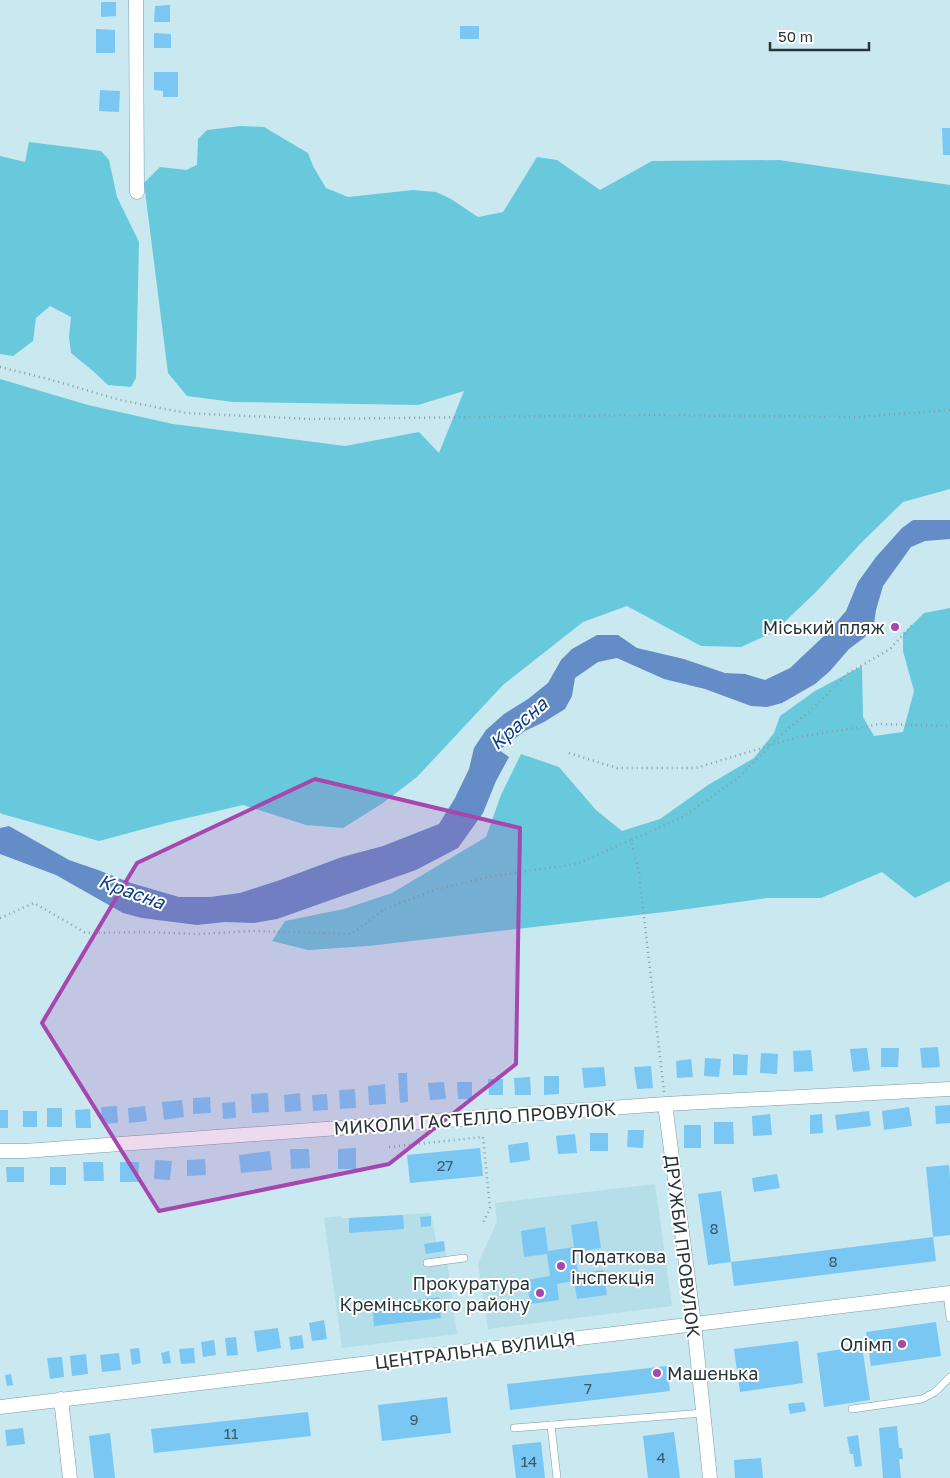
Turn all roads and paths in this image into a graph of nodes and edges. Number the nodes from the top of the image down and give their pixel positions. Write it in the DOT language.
graph roads {
  1 [pos="136,0"];
  2 [pos="137,192"];
  3 [pos="0,367"];
  4 [pos="950,410"];
  5 [pos="912,625"];
  6 [pos="950,726"];
  7 [pos="569,753"];
  8 [pos="631,840"];
  9 [pos="0,918"];
  10 [pos="950,1089"];
  11 [pos="665,1104"];
  12 [pos="389,1147"];
  13 [pos="0,1151"];
  14 [pos="483,1223"];
  15 [pos="464,1258"];
  16 [pos="427,1263"];
  17 [pos="948,1293"];
  18 [pos="950,1318"];
  19 [pos="694,1324"];
  20 [pos="950,1377"];
  21 [pos="61,1399"];
  22 [pos="0,1407"];
  23 [pos="852,1409"];
  24 [pos="703,1412"];
  25 [pos="551,1425"];
  26 [pos="514,1428"];
  27 [pos="70,1478"];
  28 [pos="556,1478"];
  29 [pos="710,1478"];
  1 -- 2 [label="street"];
  3 -- 4 [label="path"];
  5 -- 8 [label="path"];
  6 -- 7 [label="path"];
  8 -- 9 [label="path"];
  8 -- 11 [label="path"];
  10 -- 11 [label="street, МИКОЛИ ГАСТЕЛЛО ПРОВУЛОК"];
  11 -- 13 [label="street, МИКОЛИ ГАСТЕЛЛО ПРОВУЛОК"];
  11 -- 19 [label="street, ДРУЖБИ ПРОВУЛОК"];
  12 -- 14 [label="path"];
  15 -- 16 [label="lane"];
  17 -- 18 [label="lane"];
  17 -- 19 [label="street, ЦЕНТРАЛЬНА ВУЛИЦЯ"];
  19 -- 21 [label="street, ЦЕНТРАЛЬНА ВУЛИЦЯ"];
  19 -- 24 [label="street, ДРУЖБИ ПРОВУЛОК"];
  20 -- 23 [label="lane"];
  21 -- 22 [label="street, ЦЕНТРАЛЬНА ВУЛИЦЯ"];
  21 -- 27 [label="street"];
  24 -- 25 [label="lane"];
  24 -- 29 [label="street, ДРУЖБИ ПРОВУЛОК"];
  25 -- 26 [label="lane"];
  25 -- 28 [label="lane"];
}
